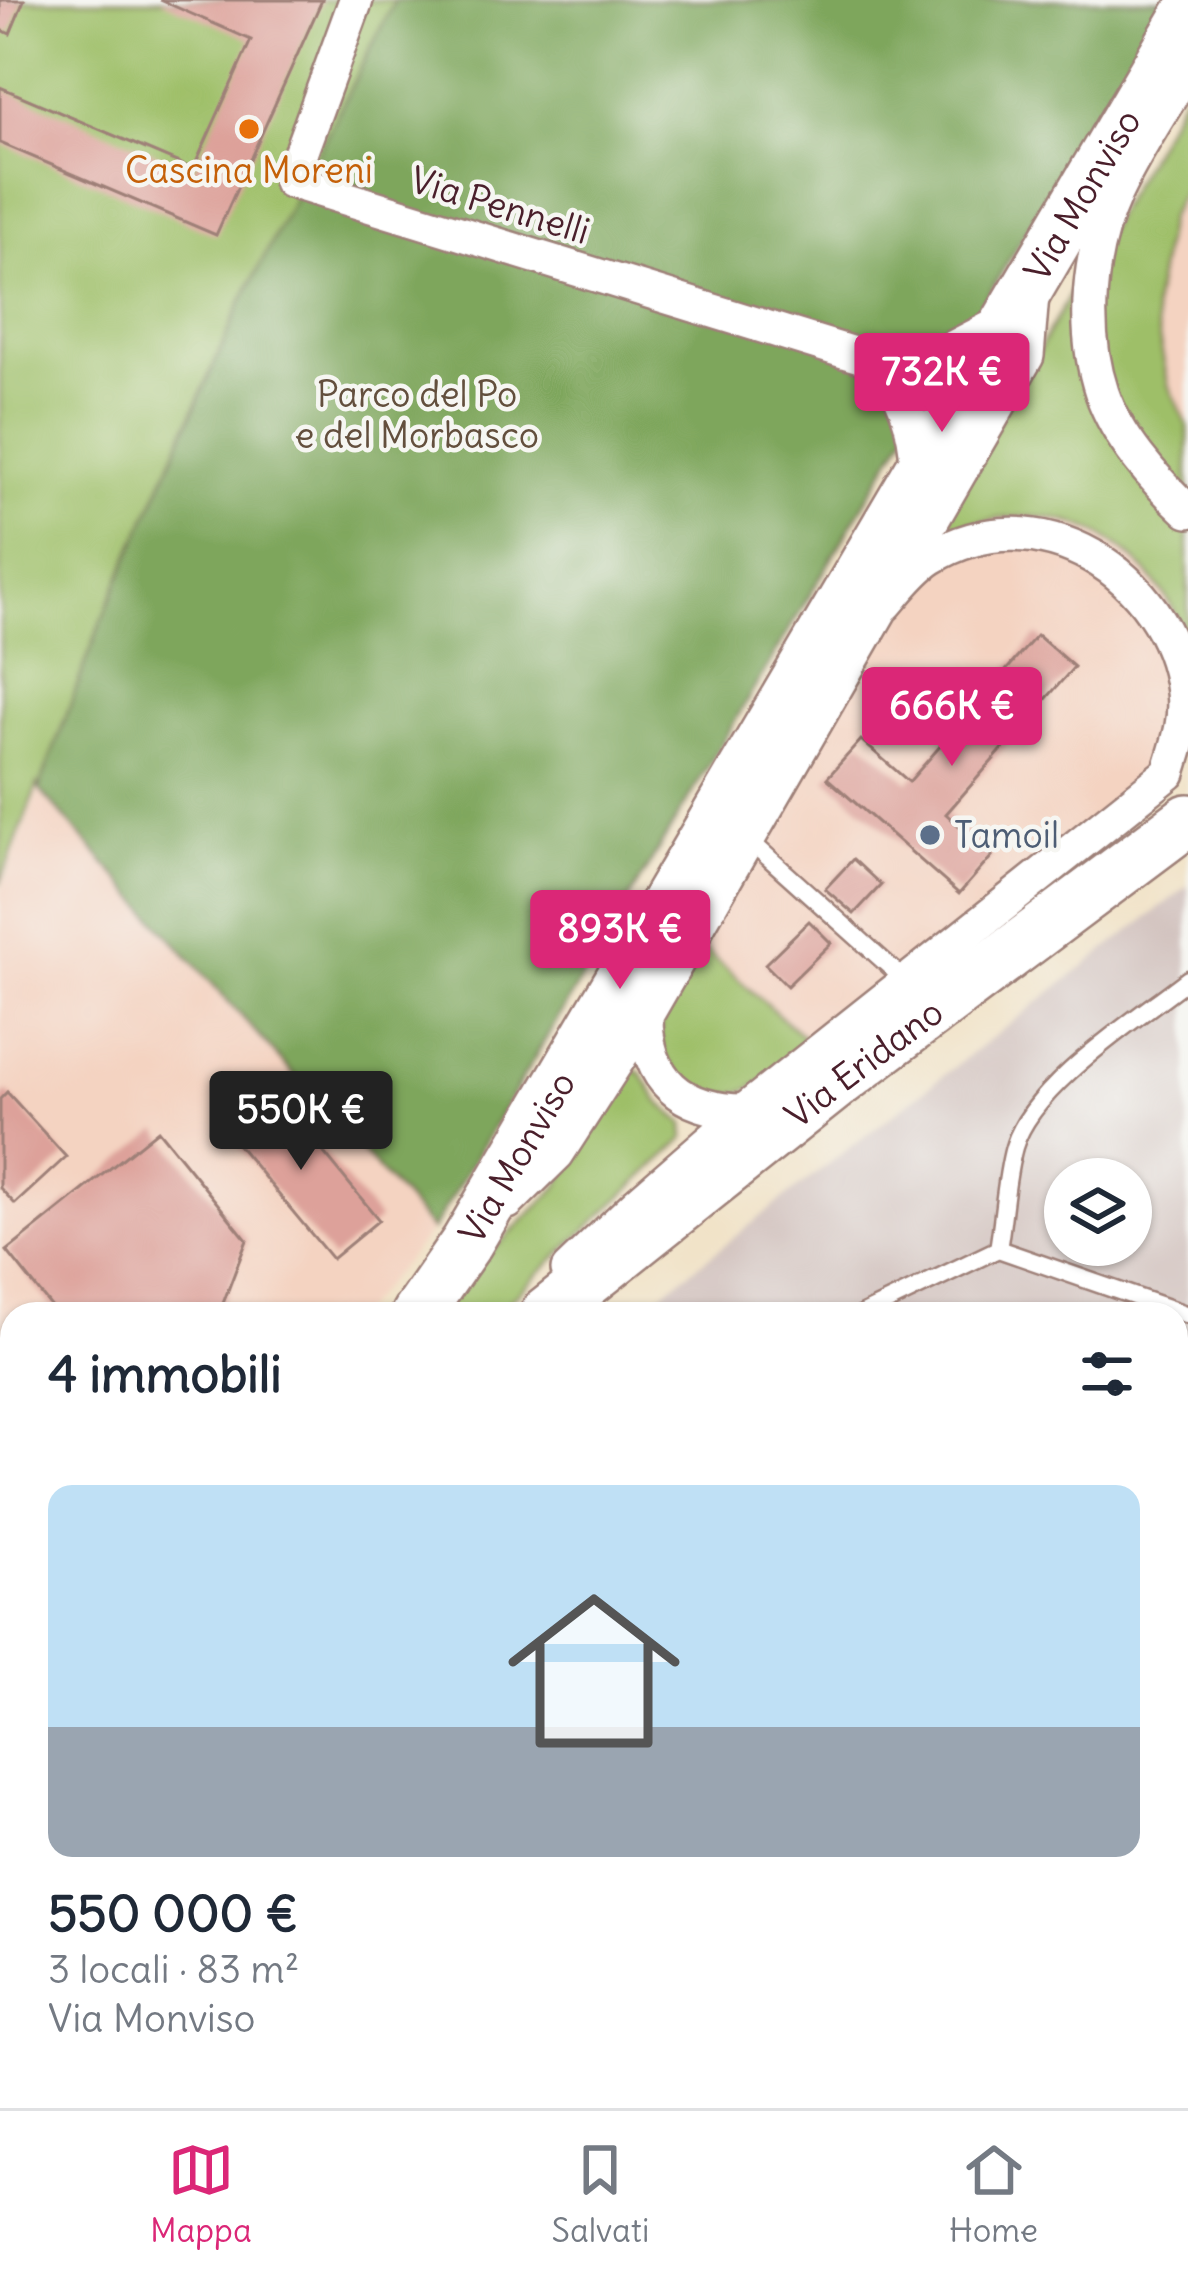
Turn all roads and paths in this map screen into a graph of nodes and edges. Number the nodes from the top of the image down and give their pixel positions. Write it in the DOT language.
graph roads {
  1 [pos="356,0"];
  2 [pos="1188,15"];
  3 [pos="1188,67"];
  4 [pos="1022,297"];
  5 [pos="873,360"];
  6 [pos="919,476"];
  7 [pos="1188,511"];
  8 [pos="886,604"];
  9 [pos="1178,765"];
  10 [pos="1188,820"];
  11 [pos="750,841"];
  12 [pos="1188,979"];
  13 [pos="906,981"];
  14 [pos="646,1016"];
  15 [pos="744,1112"];
  16 [pos="467,1242"];
  17 [pos="998,1250"];
  18 [pos="426,1302"];
  19 [pos="543,1302"];
  20 [pos="561,1302"];
  21 [pos="888,1302"];
  22 [pos="1150,1302"];
  1 -- 5 [label="street, Via Pennelli"];
  2 -- 4 [label="main road, Via Monviso"];
  3 -- 7 [label="street"];
  4 -- 5 [label="street, Via Pennelli"];
  4 -- 6 [label="main road, Via Monviso"];
  4 -- 8 [label="street"];
  5 -- 6 [label="street"];
  6 -- 16 [label="main road, Via Monviso"];
  8 -- 9 [label="street"];
  8 -- 11 [label="street"];
  9 -- 13 [label="street"];
  10 -- 20 [label="main road, Via Eridano"];
  11 -- 13 [label="lane"];
  11 -- 14 [label="street"];
  12 -- 17 [label="lane"];
  13 -- 15 [label="street"];
  14 -- 15 [label="street"];
  14 -- 16 [label="street"];
  15 -- 19 [label="street"];
  16 -- 18 [label="main road, Via Monviso"];
  17 -- 21 [label="lane"];
  17 -- 22 [label="lane"];
}
